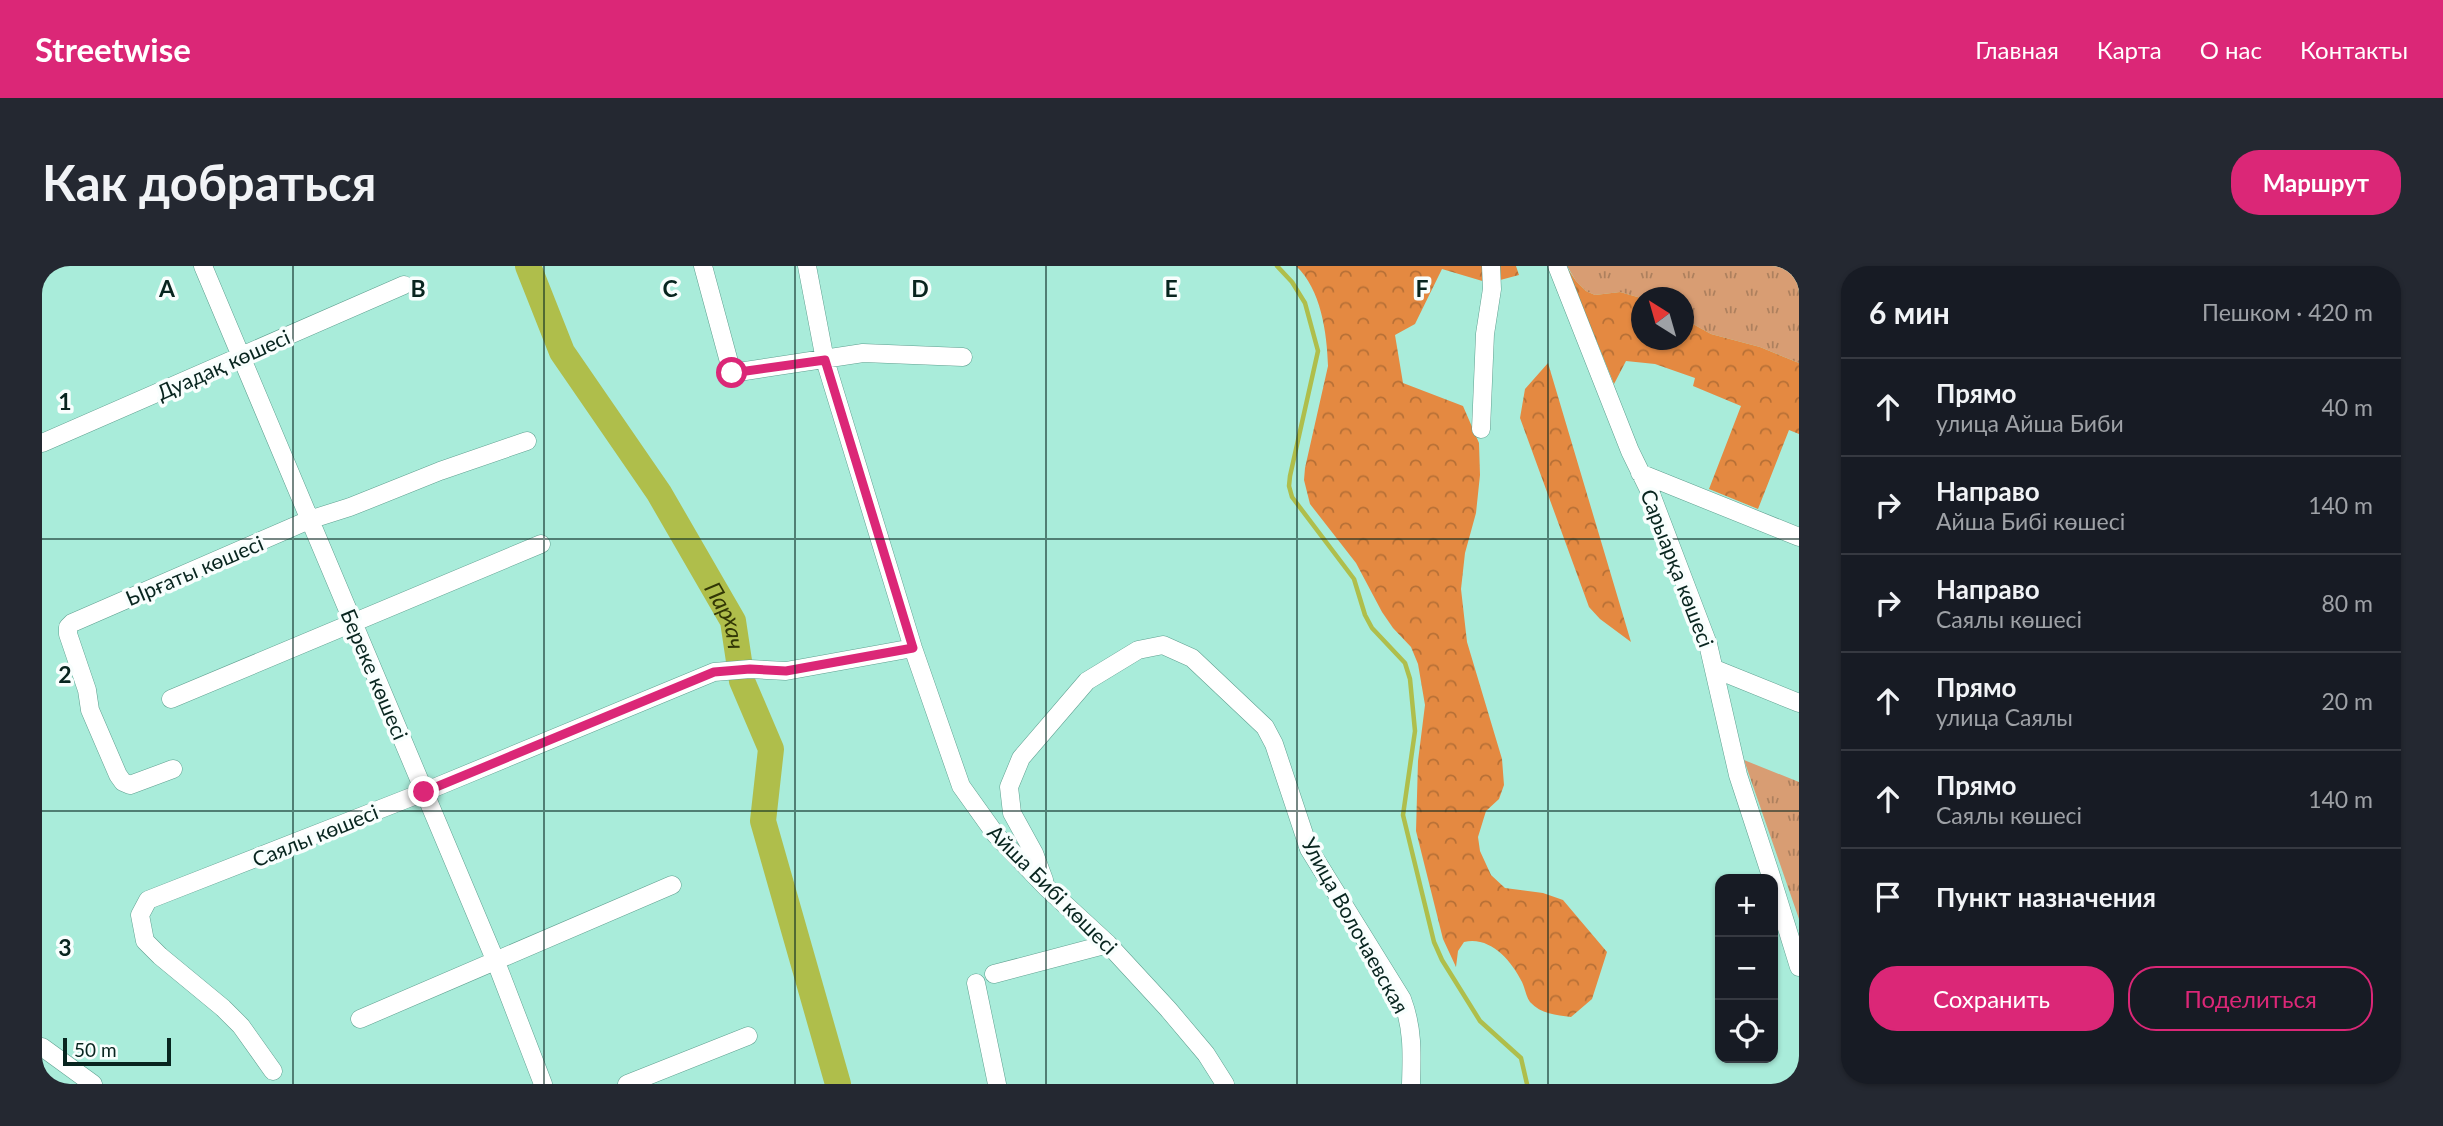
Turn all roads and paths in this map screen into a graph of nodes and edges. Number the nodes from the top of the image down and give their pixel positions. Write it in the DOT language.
graph roads {
  1 [pos="203,266"];
  2 [pos="703,266"];
  3 [pos="1491,266"];
  4 [pos="1557,266"];
  5 [pos="813,267"];
  6 [pos="404,285"];
  7 [pos="240,357"];
  8 [pos="963,357"];
  9 [pos="825,360"];
  10 [pos="1481,429"];
  11 [pos="527,441"];
  12 [pos="42,443"];
  13 [pos="1640,473"];
  14 [pos="309,520"];
  15 [pos="1799,537"];
  16 [pos="541,544"];
  17 [pos="354,622"];
  18 [pos="913,648"];
  19 [pos="1715,669"];
  20 [pos="171,699"];
  21 [pos="1799,703"];
  22 [pos="173,769"];
  23 [pos="424,792"];
  24 [pos="1770,874"];
  25 [pos="672,885"];
  26 [pos="1046,887"];
  27 [pos="1778,900"];
  28 [pos="1108,944"];
  29 [pos="496,962"];
  30 [pos="1799,967"];
  31 [pos="994,974"];
  32 [pos="976,983"];
  33 [pos="360,1019"];
  34 [pos="748,1036"];
  35 [pos="42,1047"];
  36 [pos="274,1071"];
  37 [pos="93,1084"];
  38 [pos="543,1084"];
  39 [pos="627,1084"];
  40 [pos="997,1084"];
  41 [pos="1224,1084"];
  42 [pos="1411,1084"];
  1 -- 7 [label="street, Береке көшесі"];
  2 -- 9 [label="street"];
  3 -- 10 [label="street"];
  4 -- 13 [label="street, Сарыарқа көшесі"];
  5 -- 9 [label="street, Айша Бибі көшесі"];
  6 -- 7 [label="street, Дуадақ көшесі"];
  7 -- 12 [label="street, Дуадақ көшесі"];
  7 -- 14 [label="street, Береке көшесі"];
  8 -- 9 [label="street"];
  9 -- 18 [label="street, Айша Бибі көшесі"];
  11 -- 14 [label="street, Ырғаты көшесі"];
  13 -- 15 [label="street"];
  13 -- 19 [label="street, Сарыарқа көшесі"];
  14 -- 17 [label="street, Береке көшесі"];
  14 -- 22 [label="street, Ырғаты көшесі"];
  16 -- 17 [label="street"];
  17 -- 20 [label="street"];
  17 -- 23 [label="street, Береке көшесі"];
  18 -- 23 [label="street, Саялы көшесі"];
  18 -- 26 [label="street, Айша Бибі көшесі"];
  19 -- 21 [label="street"];
  19 -- 24 [label="street, Сарыарқа көшесі"];
  23 -- 29 [label="street, Береке көшесі"];
  23 -- 36 [label="street, Саялы көшесі"];
  25 -- 29 [label="street"];
  26 -- 28 [label="street, Айша Бибі көшесі"];
  26 -- 42 [label="street, Улица Волочаевская"];
  27 -- 30 [label="street, Сарыарқа көшесі"];
  28 -- 31 [label="street"];
  28 -- 41 [label="street, Айша Бибі көшесі"];
  29 -- 33 [label="street"];
  29 -- 38 [label="street, Береке көшесі"];
  32 -- 40 [label="street"];
  34 -- 39 [label="street"];
  35 -- 37 [label="street"];
}
